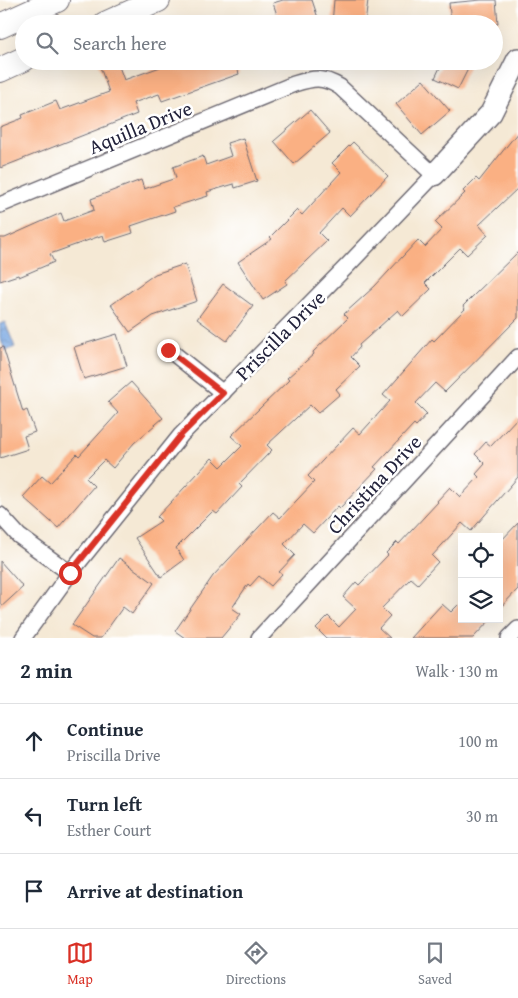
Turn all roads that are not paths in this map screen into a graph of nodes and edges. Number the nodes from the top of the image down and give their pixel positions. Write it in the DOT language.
graph roads {
  1 [pos="57,0"];
  2 [pos="158,0"];
  3 [pos="24,15"];
  4 [pos="124,15"];
  5 [pos="15,19"];
  6 [pos="0,26"];
  7 [pos="518,59"];
  8 [pos="15,63"];
  9 [pos="0,70"];
  10 [pos="434,175"];
  11 [pos="0,205"];
  12 [pos="168,350"];
  13 [pos="518,357"];
  14 [pos="223,393"];
  15 [pos="0,515"];
  16 [pos="70,573"];
  17 [pos="518,629"];
  18 [pos="23,638"];
  19 [pos="259,638"];
  20 [pos="509,638"];
  1 -- 3 [label="main road"];
  2 -- 4 [label="main road"];
  5 -- 6 [label="main road"];
  7 -- 10 [label="street, Priscilla Drive"];
  8 -- 9 [label="main road"];
  10 -- 11 [label="street, Aquilla Drive"];
  10 -- 14 [label="street, Priscilla Drive"];
  12 -- 14 [label="street"];
  13 -- 19 [label="street, Christina Drive"];
  14 -- 16 [label="street, Priscilla Drive"];
  15 -- 16 [label="street"];
  16 -- 18 [label="street, Priscilla Drive"];
  17 -- 20 [label="street"];
}
